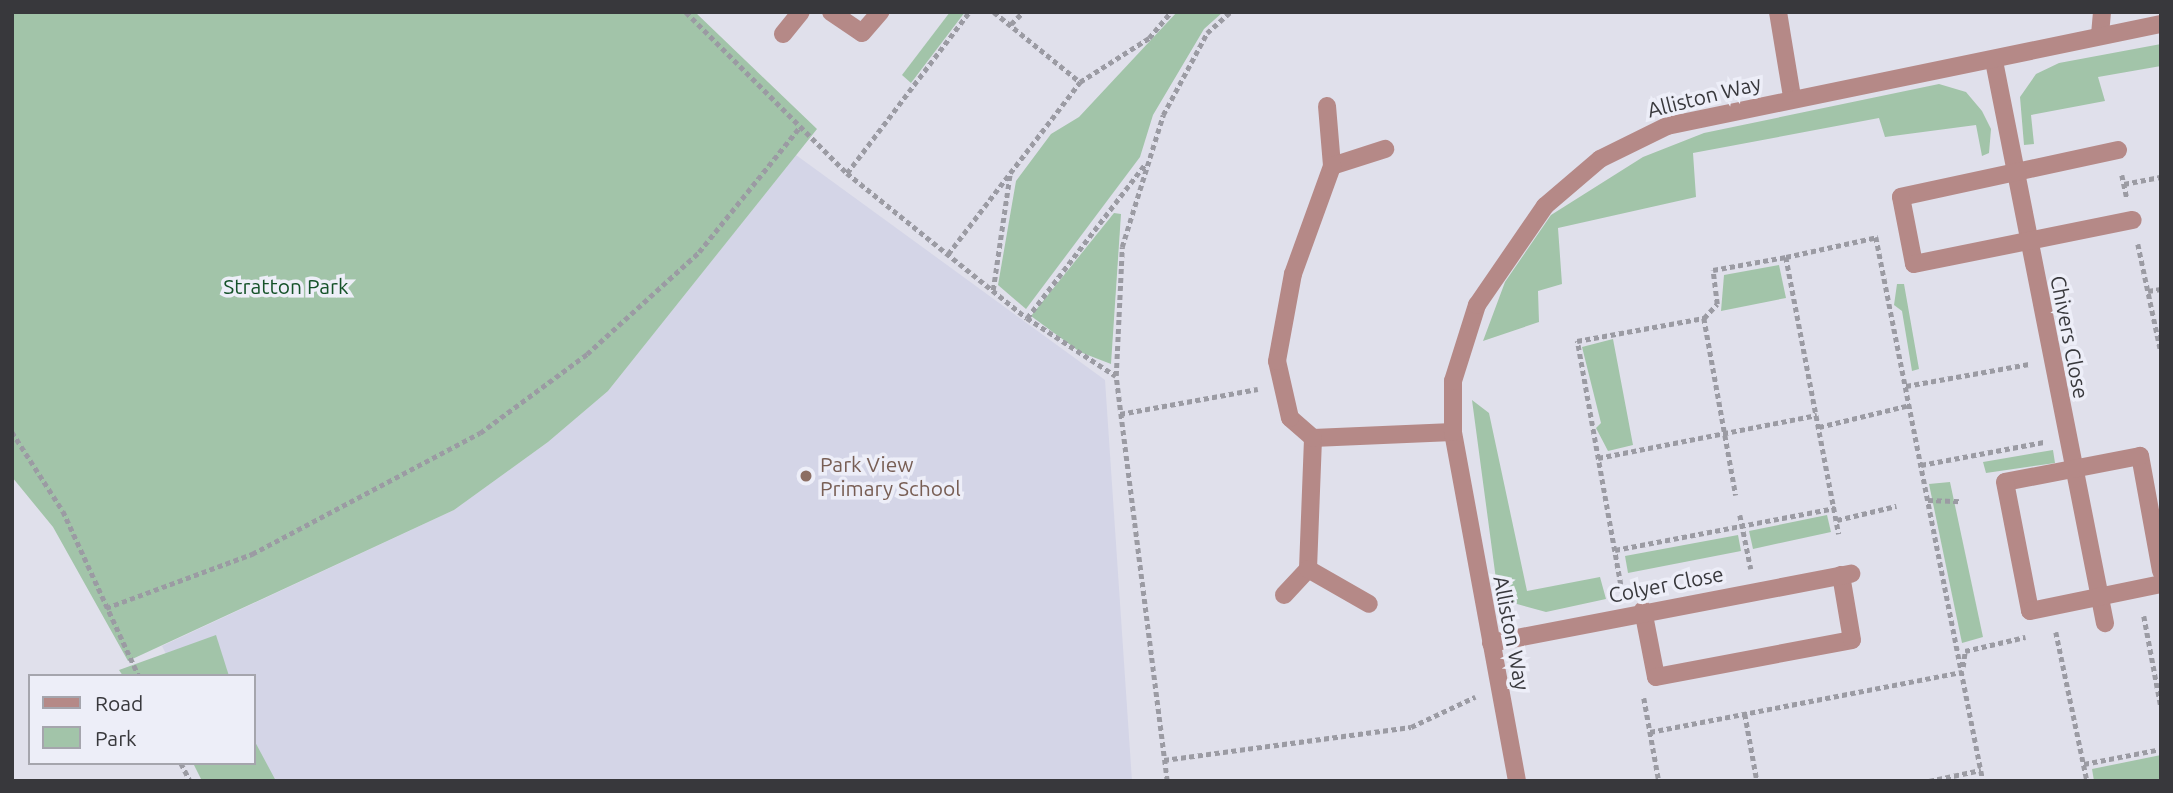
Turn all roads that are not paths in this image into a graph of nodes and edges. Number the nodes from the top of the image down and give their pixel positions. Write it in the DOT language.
graph roads {
  1 [pos="801,12"];
  2 [pos="831,12"];
  3 [pos="880,12"];
  4 [pos="1778,12"];
  5 [pos="2102,12"];
  6 [pos="2161,24"];
  7 [pos="783,34"];
  8 [pos="2100,35"];
  9 [pos="1994,61"];
  10 [pos="1792,97"];
  11 [pos="1327,106"];
  12 [pos="1385,149"];
  13 [pos="2118,150"];
  14 [pos="1332,166"];
  15 [pos="2014,170"];
  16 [pos="2133,220"];
  17 [pos="2027,240"];
  18 [pos="1452,432"];
  19 [pos="1314,438"];
  20 [pos="2073,467"];
  21 [pos="1308,569"];
  22 [pos="2161,571"];
  23 [pos="2161,584"];
  24 [pos="1284,596"];
  25 [pos="2099,597"];
  26 [pos="1369,604"];
  27 [pos="1635,612"];
  28 [pos="2105,622"];
  29 [pos="1490,643"];
  30 [pos="1517,781"];
  1 -- 7 [label="street"];
  2 -- 3 [label="street"];
  4 -- 10 [label="street"];
  5 -- 8 [label="street"];
  6 -- 8 [label="street, Alliston Way"];
  8 -- 9 [label="street, Alliston Way"];
  9 -- 10 [label="street, Alliston Way"];
  9 -- 15 [label="street, Chivers Close"];
  10 -- 18 [label="street, Alliston Way"];
  11 -- 14 [label="street"];
  12 -- 14 [label="street"];
  13 -- 15 [label="street"];
  14 -- 19 [label="street"];
  15 -- 17 [label="street, Chivers Close"];
  15 -- 17 [label="street"];
  16 -- 17 [label="street"];
  17 -- 20 [label="street, Chivers Close"];
  18 -- 19 [label="street"];
  18 -- 29 [label="street, Alliston Way"];
  19 -- 21 [label="street"];
  20 -- 22 [label="street"];
  20 -- 25 [label="street, Chivers Close"];
  20 -- 25 [label="street"];
  21 -- 24 [label="street"];
  21 -- 26 [label="street"];
  23 -- 25 [label="street"];
  25 -- 28 [label="street, Chivers Close"];
  27 -- 27 [label="street, Colyer Close"];
  27 -- 29 [label="street, Colyer Close"];
  29 -- 30 [label="street, Alliston Way"];
}
